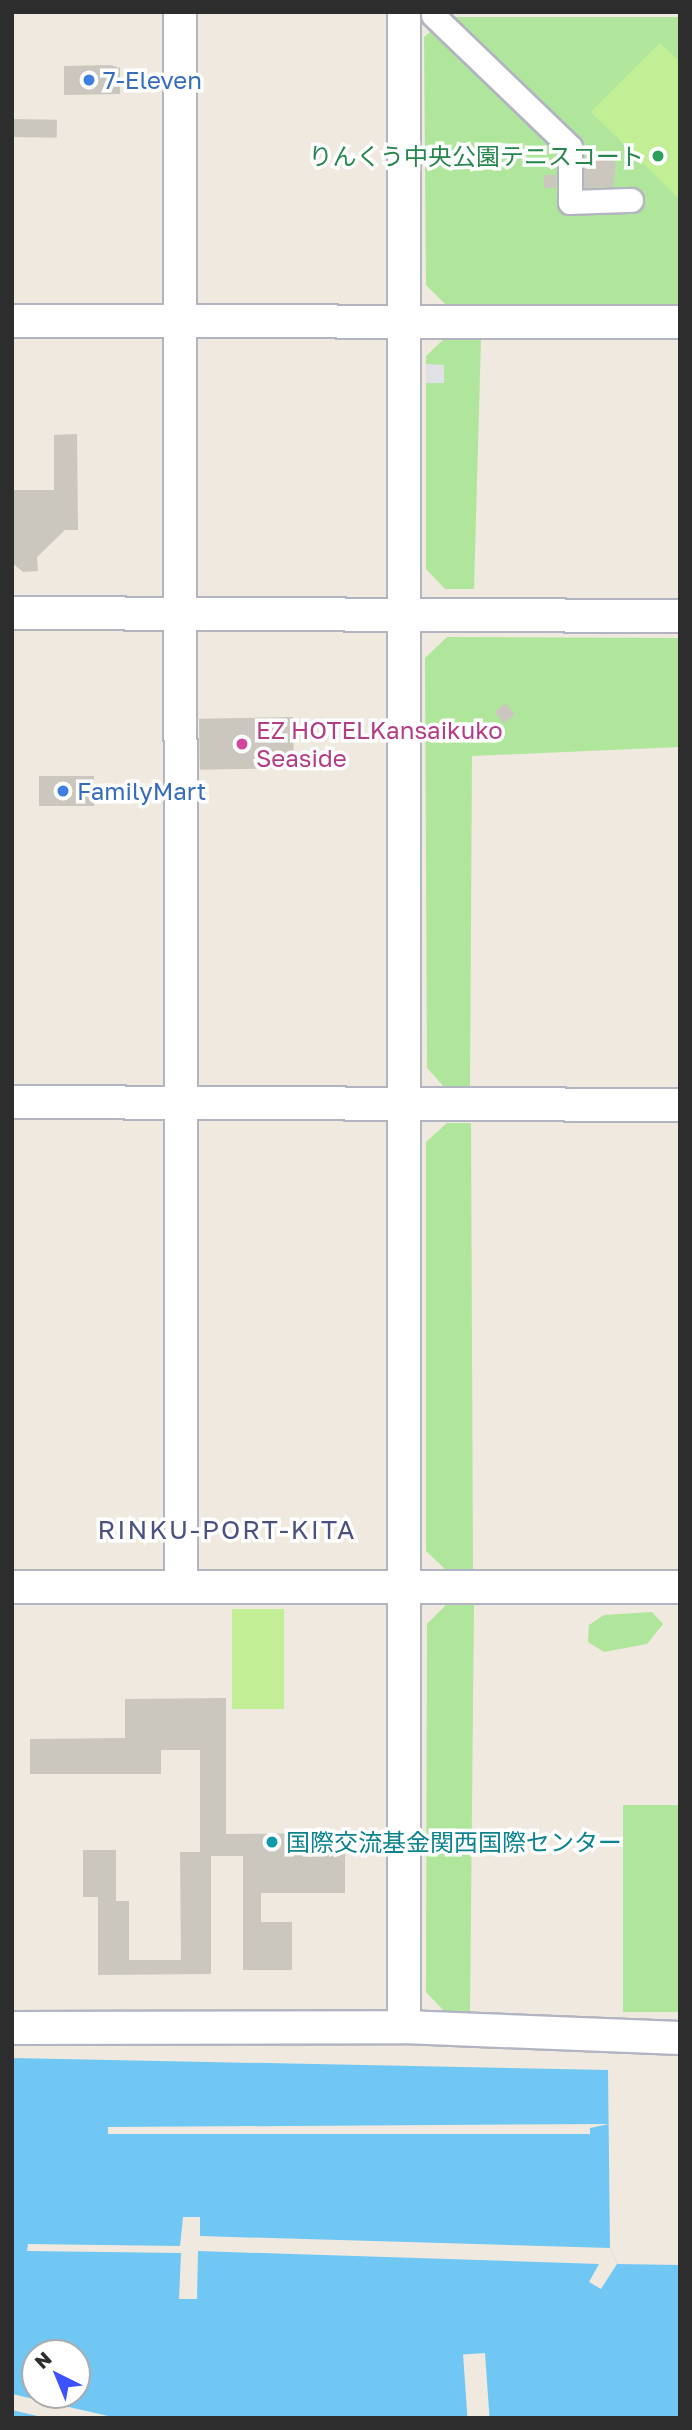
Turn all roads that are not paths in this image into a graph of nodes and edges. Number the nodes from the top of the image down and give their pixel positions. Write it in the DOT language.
graph roads {
  1 [pos="180,12"];
  2 [pos="418,13"];
  3 [pos="631,200"];
  4 [pos="405,320"];
  5 [pos="12,321"];
  6 [pos="680,322"];
  7 [pos="179,323"];
  8 [pos="405,612"];
  9 [pos="12,614"];
  10 [pos="180,615"];
  11 [pos="680,616"];
  12 [pos="12,1102"];
  13 [pos="182,1102"];
  14 [pos="403,1104"];
  15 [pos="680,1105"];
  16 [pos="181,1586"];
  17 [pos="12,1587"];
  18 [pos="680,1587"];
  19 [pos="403,1588"];
  20 [pos="404,2027"];
  21 [pos="12,2028"];
  22 [pos="680,2038"];
  1 -- 7 [label="street"];
  2 -- 3 [label="street"];
  2 -- 4 [label="street"];
  4 -- 6 [label="street"];
  4 -- 7 [label="street"];
  4 -- 8 [label="street"];
  5 -- 7 [label="street"];
  7 -- 10 [label="street"];
  8 -- 10 [label="street"];
  8 -- 11 [label="street"];
  8 -- 14 [label="street"];
  9 -- 10 [label="street"];
  10 -- 13 [label="street"];
  12 -- 13 [label="street"];
  13 -- 14 [label="street"];
  13 -- 16 [label="street"];
  14 -- 15 [label="street"];
  14 -- 19 [label="street"];
  16 -- 17 [label="street"];
  16 -- 19 [label="street"];
  18 -- 19 [label="street"];
  19 -- 20 [label="street"];
  20 -- 21 [label="street"];
  20 -- 22 [label="street"];
}
